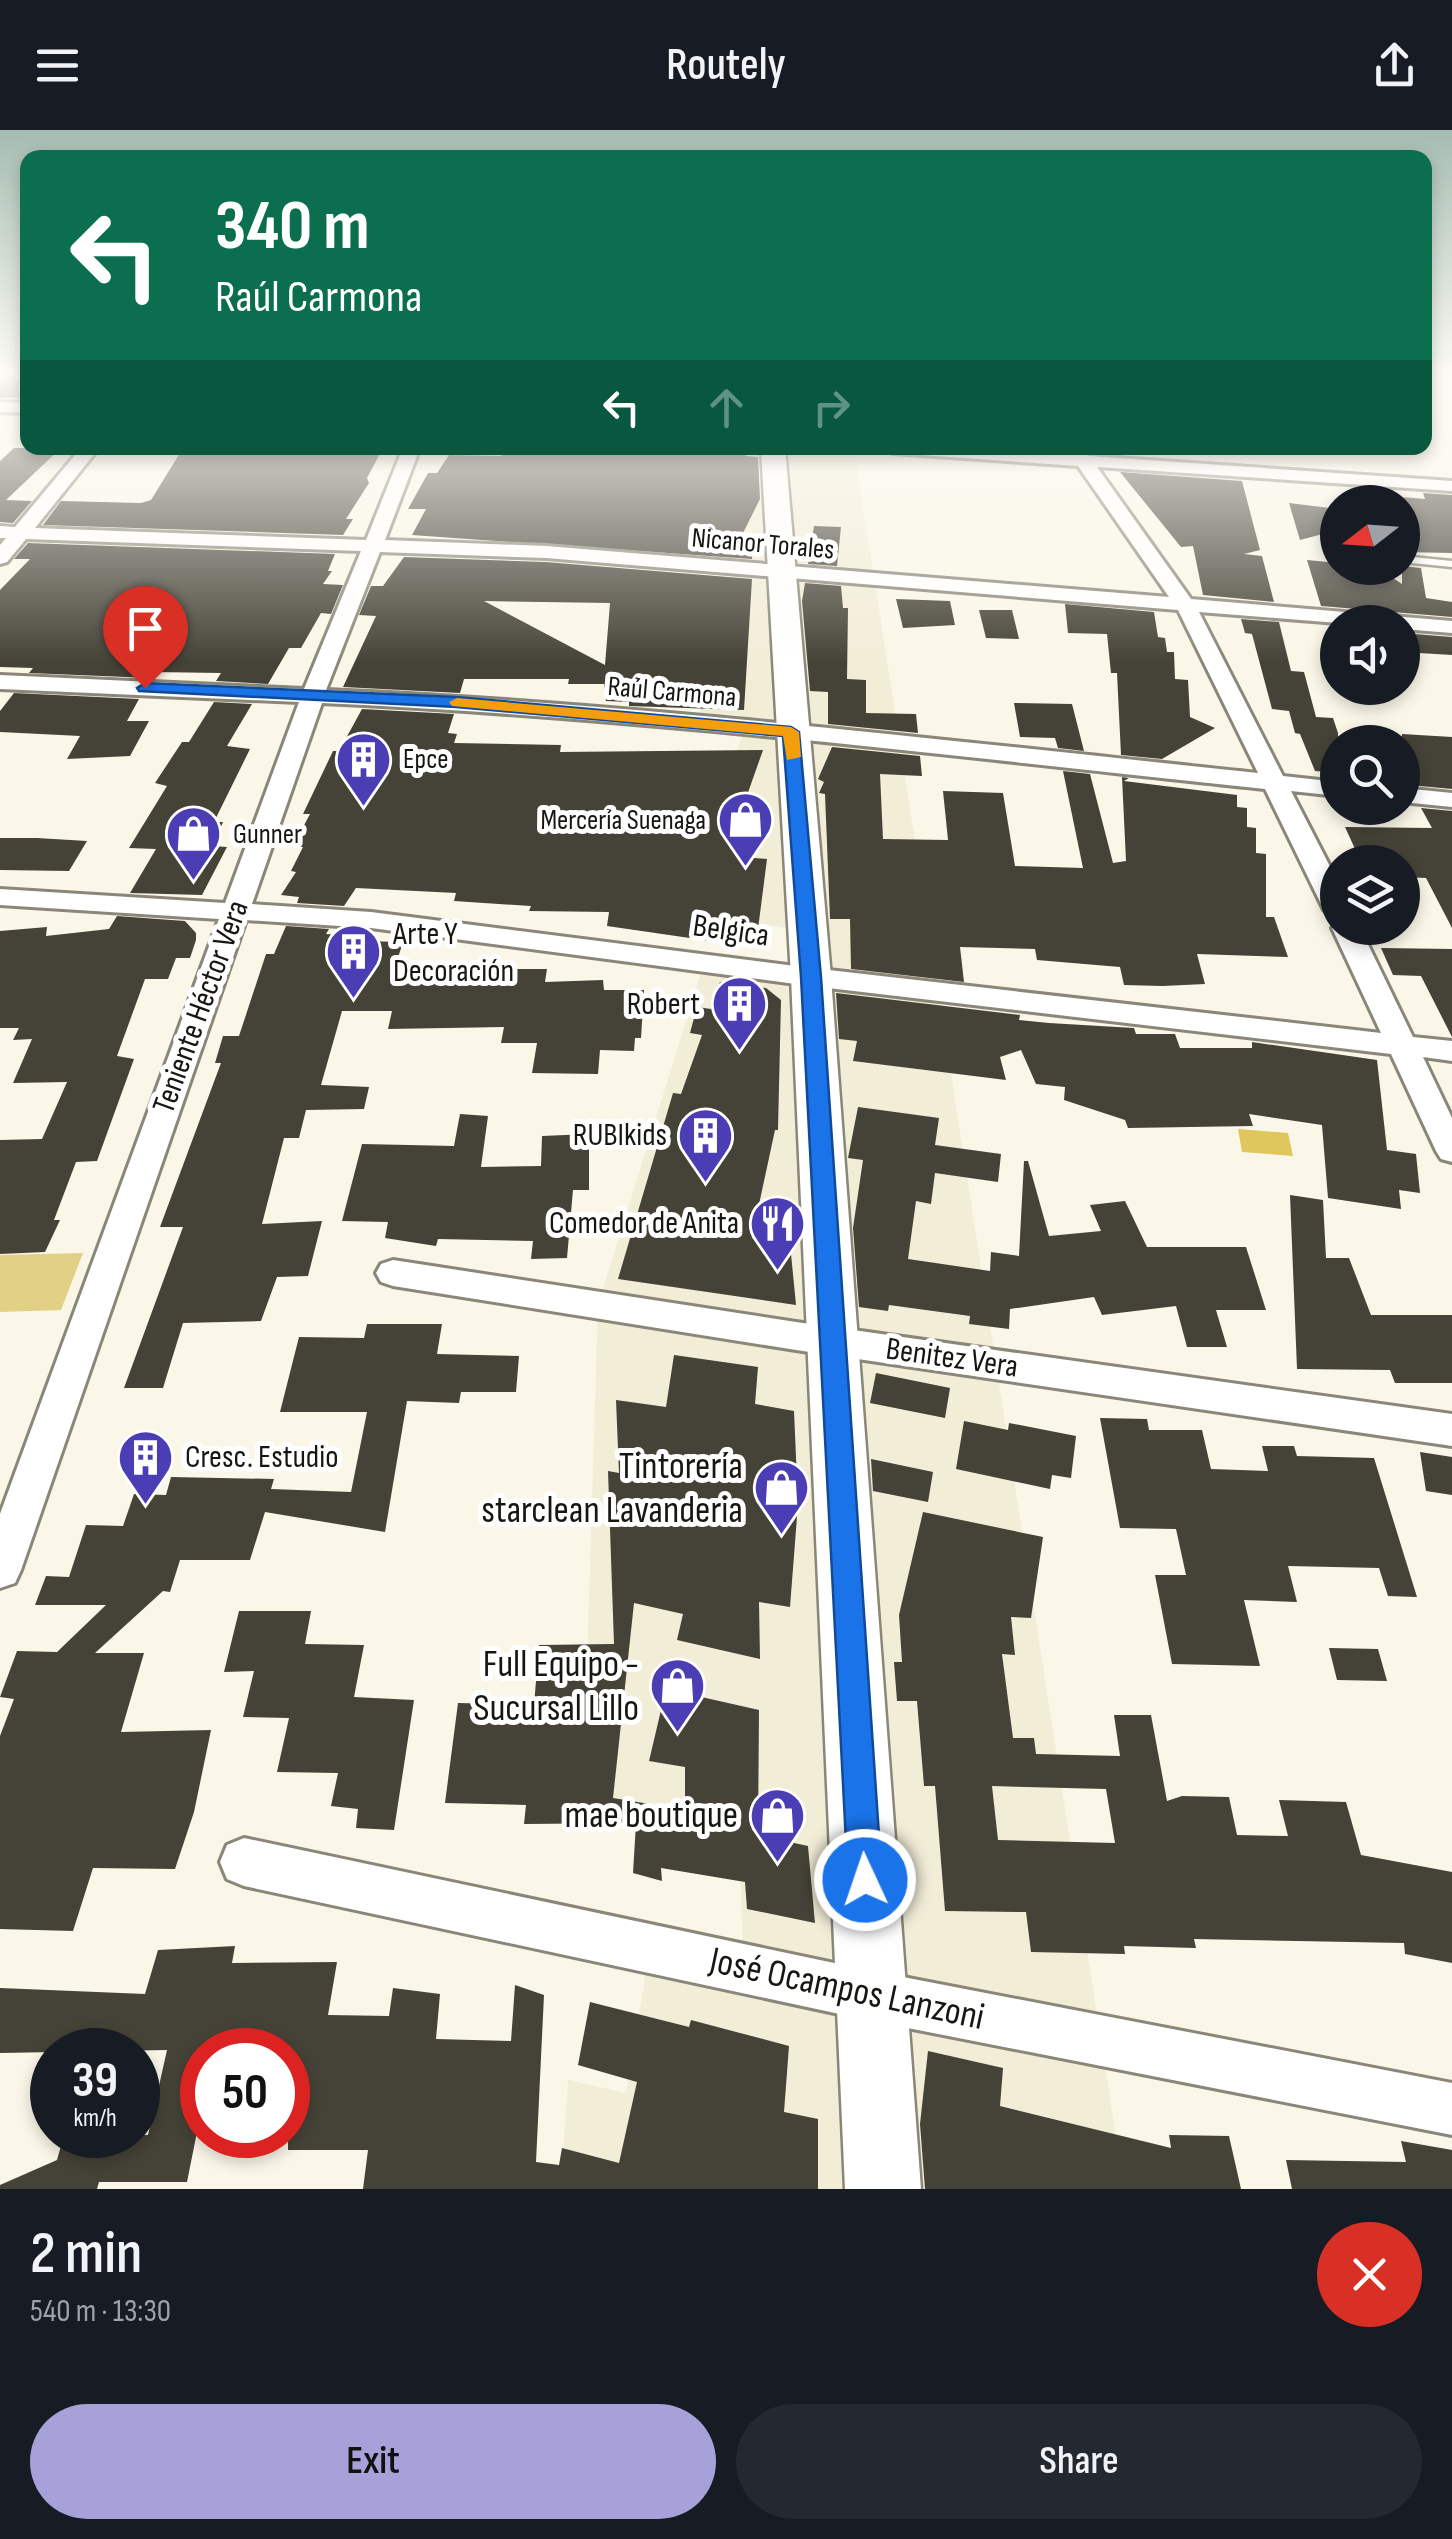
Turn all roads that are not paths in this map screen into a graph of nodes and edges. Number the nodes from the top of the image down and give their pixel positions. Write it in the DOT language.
graph roads {
  1 [pos="68,471"];
  2 [pos="403,471"];
  3 [pos="775,471"];
  4 [pos="1092,471"];
  5 [pos="1327,471"];
  6 [pos="1452,486"];
  7 [pos="10,532"];
  8 [pos="372,546"];
  9 [pos="0,558"];
  10 [pos="1420,561"];
  11 [pos="1452,564"];
  12 [pos="784,574"];
  13 [pos="1186,606"];
  14 [pos="1320,617"];
  15 [pos="1420,624"];
  16 [pos="1452,626"];
  17 [pos="0,682"];
  18 [pos="314,694"];
  19 [pos="791,732"];
  20 [pos="1276,783"];
  21 [pos="1320,787"];
  22 [pos="1420,797"];
  23 [pos="1452,800"];
  24 [pos="1320,873"];
  25 [pos="0,897"];
  26 [pos="235,911"];
  27 [pos="1354,945"];
  28 [pos="811,977"];
  29 [pos="1404,1045"];
  30 [pos="1452,1051"];
  31 [pos="1452,1151"];
  32 [pos="394,1273"];
  33 [pos="833,1341"];
  34 [pos="1452,1430"];
  35 [pos="0,1570"];
  36 [pos="244,1862"];
  37 [pos="872,1996"];
  38 [pos="1452,2108"];
  39 [pos="884,2189"];
  1 -- 7 [label="street"];
  2 -- 8 [label="street, Teniente Héctor Vera"];
  3 -- 12 [label="main road"];
  4 -- 13 [label="street"];
  5 -- 6 [label="street"];
  7 -- 8 [label="street, Nicanor Torales"];
  7 -- 9 [label="street"];
  8 -- 12 [label="street, Nicanor Torales"];
  8 -- 18 [label="street, Teniente Héctor Vera"];
  10 -- 11 [label="lane"];
  12 -- 13 [label="street, Nicanor Torales"];
  12 -- 19 [label="main road"];
  13 -- 14 [label="street, Nicanor Torales"];
  13 -- 20 [label="street"];
  15 -- 16 [label="street, Nicanor Torales"];
  17 -- 18 [label="street, Raúl Carmona"];
  18 -- 19 [label="street, Raúl Carmona"];
  18 -- 26 [label="street, Teniente Héctor Vera"];
  19 -- 20 [label="street, Raúl Carmona"];
  19 -- 28 [label="main road"];
  20 -- 21 [label="street, Raúl Carmona"];
  20 -- 24 [label="street"];
  22 -- 23 [label="street"];
  25 -- 26 [label="street, Belgica"];
  26 -- 28 [label="street, Belgica"];
  26 -- 35 [label="street, Teniente Héctor Vera"];
  27 -- 29 [label="street"];
  28 -- 29 [label="street, Belgica"];
  28 -- 33 [label="main road"];
  29 -- 30 [label="street, Belgica"];
  29 -- 31 [label="street"];
  32 -- 33 [label="street, Benitez Vera"];
  33 -- 34 [label="street, Benitez Vera"];
  33 -- 37 [label="main road"];
  36 -- 37 [label="street, José Ocampos Lanzoni"];
  37 -- 38 [label="street, José Ocampos Lanzoni"];
  37 -- 39 [label="main road"];
}
